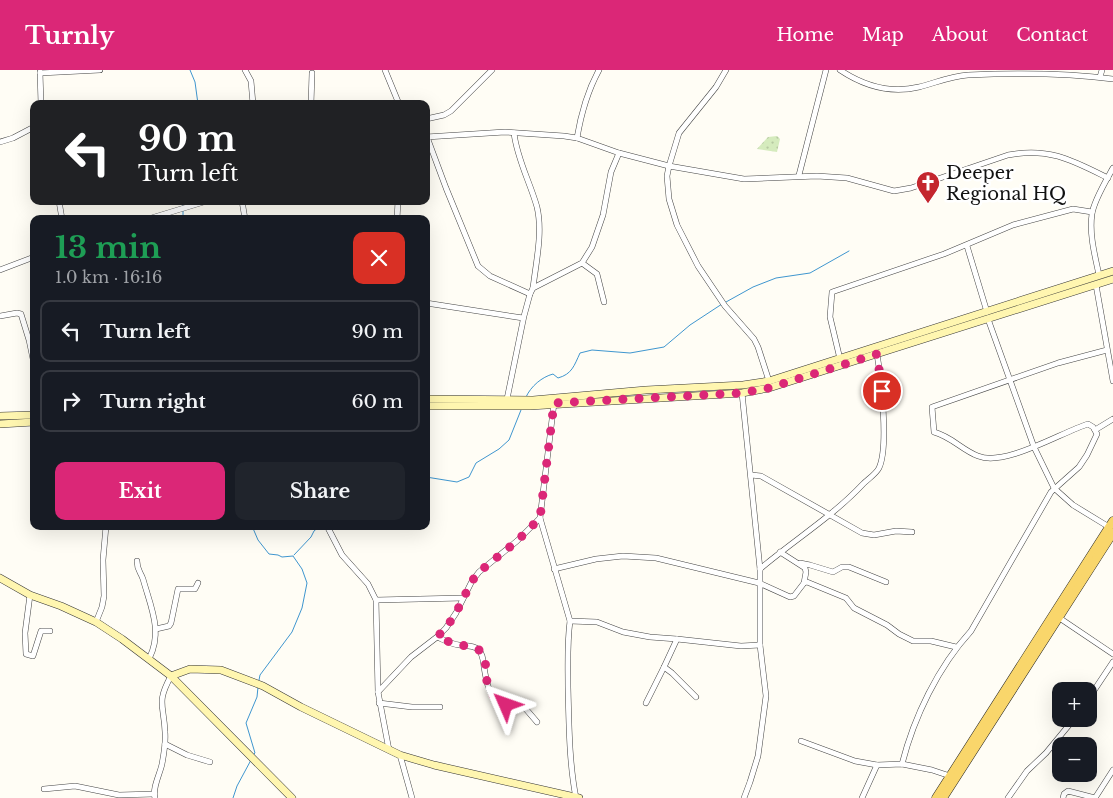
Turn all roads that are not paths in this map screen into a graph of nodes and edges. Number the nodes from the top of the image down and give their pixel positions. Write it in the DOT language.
graph roads {
  1 [pos="100,70"];
  2 [pos="245,70"];
  3 [pos="385,70"];
  4 [pos="492,70"];
  5 [pos="599,70"];
  6 [pos="726,70"];
  7 [pos="826,70"];
  8 [pos="840,70"];
  9 [pos="1102,70"];
  10 [pos="40,72"];
  11 [pos="312,73"];
  12 [pos="964,73"];
  13 [pos="1100,77"];
  14 [pos="1113,80"];
  15 [pos="40,100"];
  16 [pos="253,100"];
  17 [pos="311,100"];
  18 [pos="397,100"];
  19 [pos="430,119"];
  20 [pos="30,129"];
  21 [pos="514,133"];
  22 [pos="430,137"];
  23 [pos="576,138"];
  24 [pos="0,142"];
  25 [pos="430,145"];
  26 [pos="619,153"];
  27 [pos="669,166"];
  28 [pos="1113,168"];
  29 [pos="799,175"];
  30 [pos="1108,178"];
  31 [pos="195,205"];
  32 [pos="1092,212"];
  33 [pos="163,215"];
  34 [pos="967,246"];
  35 [pos="30,258"];
  36 [pos="582,263"];
  37 [pos="0,270"];
  38 [pos="1113,271"];
  39 [pos="1099,275"];
  40 [pos="1113,279"];
  41 [pos="1096,285"];
  42 [pos="533,288"];
  43 [pos="530,294"];
  44 [pos="1037,299"];
  45 [pos="604,302"];
  46 [pos="430,303"];
  47 [pos="987,315"];
  48 [pos="0,316"];
  49 [pos="523,318"];
  50 [pos="921,336"];
  51 [pos="30,345"];
  52 [pos="1107,350"];
  53 [pos="877,354"];
  54 [pos="840,359"];
  55 [pos="769,381"];
  56 [pos="1010,381"];
  57 [pos="1113,381"];
  58 [pos="742,393"];
  59 [pos="647,394"];
  60 [pos="507,399"];
  61 [pos="430,400"];
  62 [pos="480,402"];
  63 [pos="516,402"];
  64 [pos="532,403"];
  65 [pos="554,403"];
  66 [pos="430,406"];
  67 [pos="30,415"];
  68 [pos="0,416"];
  69 [pos="1113,419"];
  70 [pos="30,422"];
  71 [pos="0,424"];
  72 [pos="1095,430"];
  73 [pos="1034,447"];
  74 [pos="751,475"];
  75 [pos="1054,488"];
  76 [pos="830,515"];
  77 [pos="540,518"];
  78 [pos="1112,527"];
  79 [pos="106,530"];
  80 [pos="329,530"];
  81 [pos="912,532"];
  82 [pos="780,552"];
  83 [pos="137,561"];
  84 [pos="800,563"];
  85 [pos="554,569"];
  86 [pos="760,569"];
  87 [pos="0,578"];
  88 [pos="886,582"];
  89 [pos="198,583"];
  90 [pos="759,583"];
  91 [pos="804,583"];
  92 [pos="30,595"];
  93 [pos="463,598"];
  94 [pos="376,600"];
  95 [pos="1058,617"];
  96 [pos="570,621"];
  97 [pos="96,622"];
  98 [pos="156,629"];
  99 [pos="50,631"];
  100 [pos="437,637"];
  101 [pos="677,639"];
  102 [pos="760,645"];
  103 [pos="956,648"];
  104 [pos="1113,654"];
  105 [pos="149,659"];
  106 [pos="1113,662"];
  107 [pos="664,667"];
  108 [pos="171,676"];
  109 [pos="1097,686"];
  110 [pos="378,692"];
  111 [pos="696,697"];
  112 [pos="646,703"];
  113 [pos="380,704"];
  114 [pos="440,707"];
  115 [pos="537,722"];
  116 [pos="1068,727"];
  117 [pos="801,741"];
  118 [pos="165,744"];
  119 [pos="389,750"];
  120 [pos="400,755"];
  121 [pos="210,762"];
  122 [pos="902,764"];
  123 [pos="876,765"];
  124 [pos="1113,770"];
  125 [pos="950,776"];
  126 [pos="44,790"];
  127 [pos="155,796"];
  128 [pos="292,798"];
  129 [pos="412,798"];
  130 [pos="577,798"];
  131 [pos="744,798"];
  132 [pos="862,798"];
  133 [pos="936,798"];
  134 [pos="943,798"];
  135 [pos="1008,798"];
  136 [pos="1063,798"];
  137 [pos="1095,798"];
  1 -- 10 [label="street"];
  2 -- 16 [label="street"];
  3 -- 18 [label="street"];
  4 -- 19 [label="street"];
  5 -- 23 [label="street"];
  6 -- 27 [label="street"];
  7 -- 29 [label="street"];
  8 -- 12 [label="street"];
  9 -- 13 [label="street"];
  10 -- 15 [label="street"];
  11 -- 17 [label="street"];
  12 -- 13 [label="street"];
  13 -- 14 [label="street"];
  20 -- 24 [label="street"];
  21 -- 22 [label="street"];
  21 -- 23 [label="street"];
  21 -- 42 [label="street"];
  23 -- 26 [label="street"];
  25 -- 43 [label="street"];
  26 -- 27 [label="street"];
  26 -- 36 [label="street"];
  27 -- 29 [label="street"];
  27 -- 55 [label="street"];
  28 -- 30 [label="street"];
  29 -- 30 [label="street"];
  30 -- 32 [label="street"];
  31 -- 33 [label="street"];
  32 -- 34 [label="street"];
  32 -- 39 [label="street"];
  34 -- 47 [label="street"];
  34 -- 54 [label="street"];
  35 -- 37 [label="street"];
  36 -- 42 [label="street"];
  36 -- 45 [label="street"];
  38 -- 39 [label="main road"];
  39 -- 44 [label="main road"];
  40 -- 41 [label="main road"];
  41 -- 44 [label="main road"];
  41 -- 52 [label="street"];
  42 -- 43 [label="street"];
  43 -- 49 [label="street"];
  44 -- 47 [label="main road"];
  46 -- 49 [label="street"];
  47 -- 50 [label="main road"];
  47 -- 56 [label="street"];
  48 -- 51 [label="street"];
  49 -- 60 [label="street"];
  50 -- 53 [label="main road"];
  50 -- 54 [label="main road"];
  52 -- 56 [label="street"];
  52 -- 57 [label="street"];
  53 -- 58 [label="main road"];
  53 -- 76 [label="street"];
  54 -- 55 [label="main road"];
  55 -- 59 [label="main road"];
  56 -- 73 [label="street"];
  56 -- 73 [label="street"];
  58 -- 59 [label="main road"];
  58 -- 74 [label="street"];
  59 -- 64 [label="main road"];
  59 -- 65 [label="main road"];
  60 -- 62 [label="main road"];
  60 -- 63 [label="main road"];
  61 -- 62 [label="main road"];
  62 -- 63 [label="main road"];
  62 -- 66 [label="main road"];
  63 -- 64 [label="main road"];
  64 -- 65 [label="main road"];
  65 -- 77 [label="street"];
  67 -- 68 [label="main road"];
  69 -- 72 [label="street"];
  70 -- 71 [label="main road"];
  72 -- 73 [label="street"];
  72 -- 75 [label="street"];
  73 -- 75 [label="street"];
  74 -- 76 [label="street"];
  74 -- 86 [label="street"];
  75 -- 78 [label="street"];
  75 -- 103 [label="street"];
  76 -- 81 [label="street"];
  76 -- 82 [label="street"];
  77 -- 85 [label="street"];
  77 -- 93 [label="street"];
  78 -- 95 [label="main road"];
  78 -- 125 [label="main road"];
  79 -- 97 [label="street"];
  80 -- 94 [label="street"];
  82 -- 84 [label="street"];
  82 -- 86 [label="street"];
  83 -- 98 [label="street"];
  84 -- 88 [label="street"];
  84 -- 91 [label="street"];
  85 -- 90 [label="street"];
  85 -- 96 [label="street"];
  86 -- 90 [label="street"];
  87 -- 92 [label="main road"];
  89 -- 98 [label="street"];
  90 -- 91 [label="street"];
  90 -- 102 [label="street"];
  91 -- 103 [label="street"];
  92 -- 97 [label="main road"];
  92 -- 99 [label="street"];
  93 -- 94 [label="street"];
  93 -- 100 [label="street"];
  94 -- 110 [label="street"];
  95 -- 104 [label="street"];
  95 -- 134 [label="main road"];
  96 -- 101 [label="street"];
  96 -- 130 [label="street"];
  97 -- 105 [label="main road"];
  98 -- 105 [label="street"];
  100 -- 110 [label="street"];
  100 -- 115 [label="street"];
  101 -- 102 [label="street"];
  101 -- 107 [label="street"];
  102 -- 131 [label="street"];
  103 -- 122 [label="street"];
  105 -- 108 [label="main road"];
  106 -- 109 [label="street"];
  107 -- 111 [label="street"];
  107 -- 112 [label="street"];
  108 -- 118 [label="street"];
  108 -- 119 [label="main road"];
  108 -- 128 [label="main road"];
  110 -- 113 [label="street"];
  113 -- 114 [label="street"];
  113 -- 119 [label="street"];
  116 -- 135 [label="street"];
  117 -- 123 [label="street"];
  118 -- 121 [label="street"];
  118 -- 127 [label="street"];
  119 -- 120 [label="main road"];
  120 -- 129 [label="street"];
  120 -- 130 [label="main road"];
  122 -- 123 [label="street"];
  122 -- 125 [label="street"];
  123 -- 132 [label="street"];
  124 -- 137 [label="street"];
  125 -- 133 [label="main road"];
  126 -- 127 [label="street"];
  136 -- 137 [label="street"];
}
